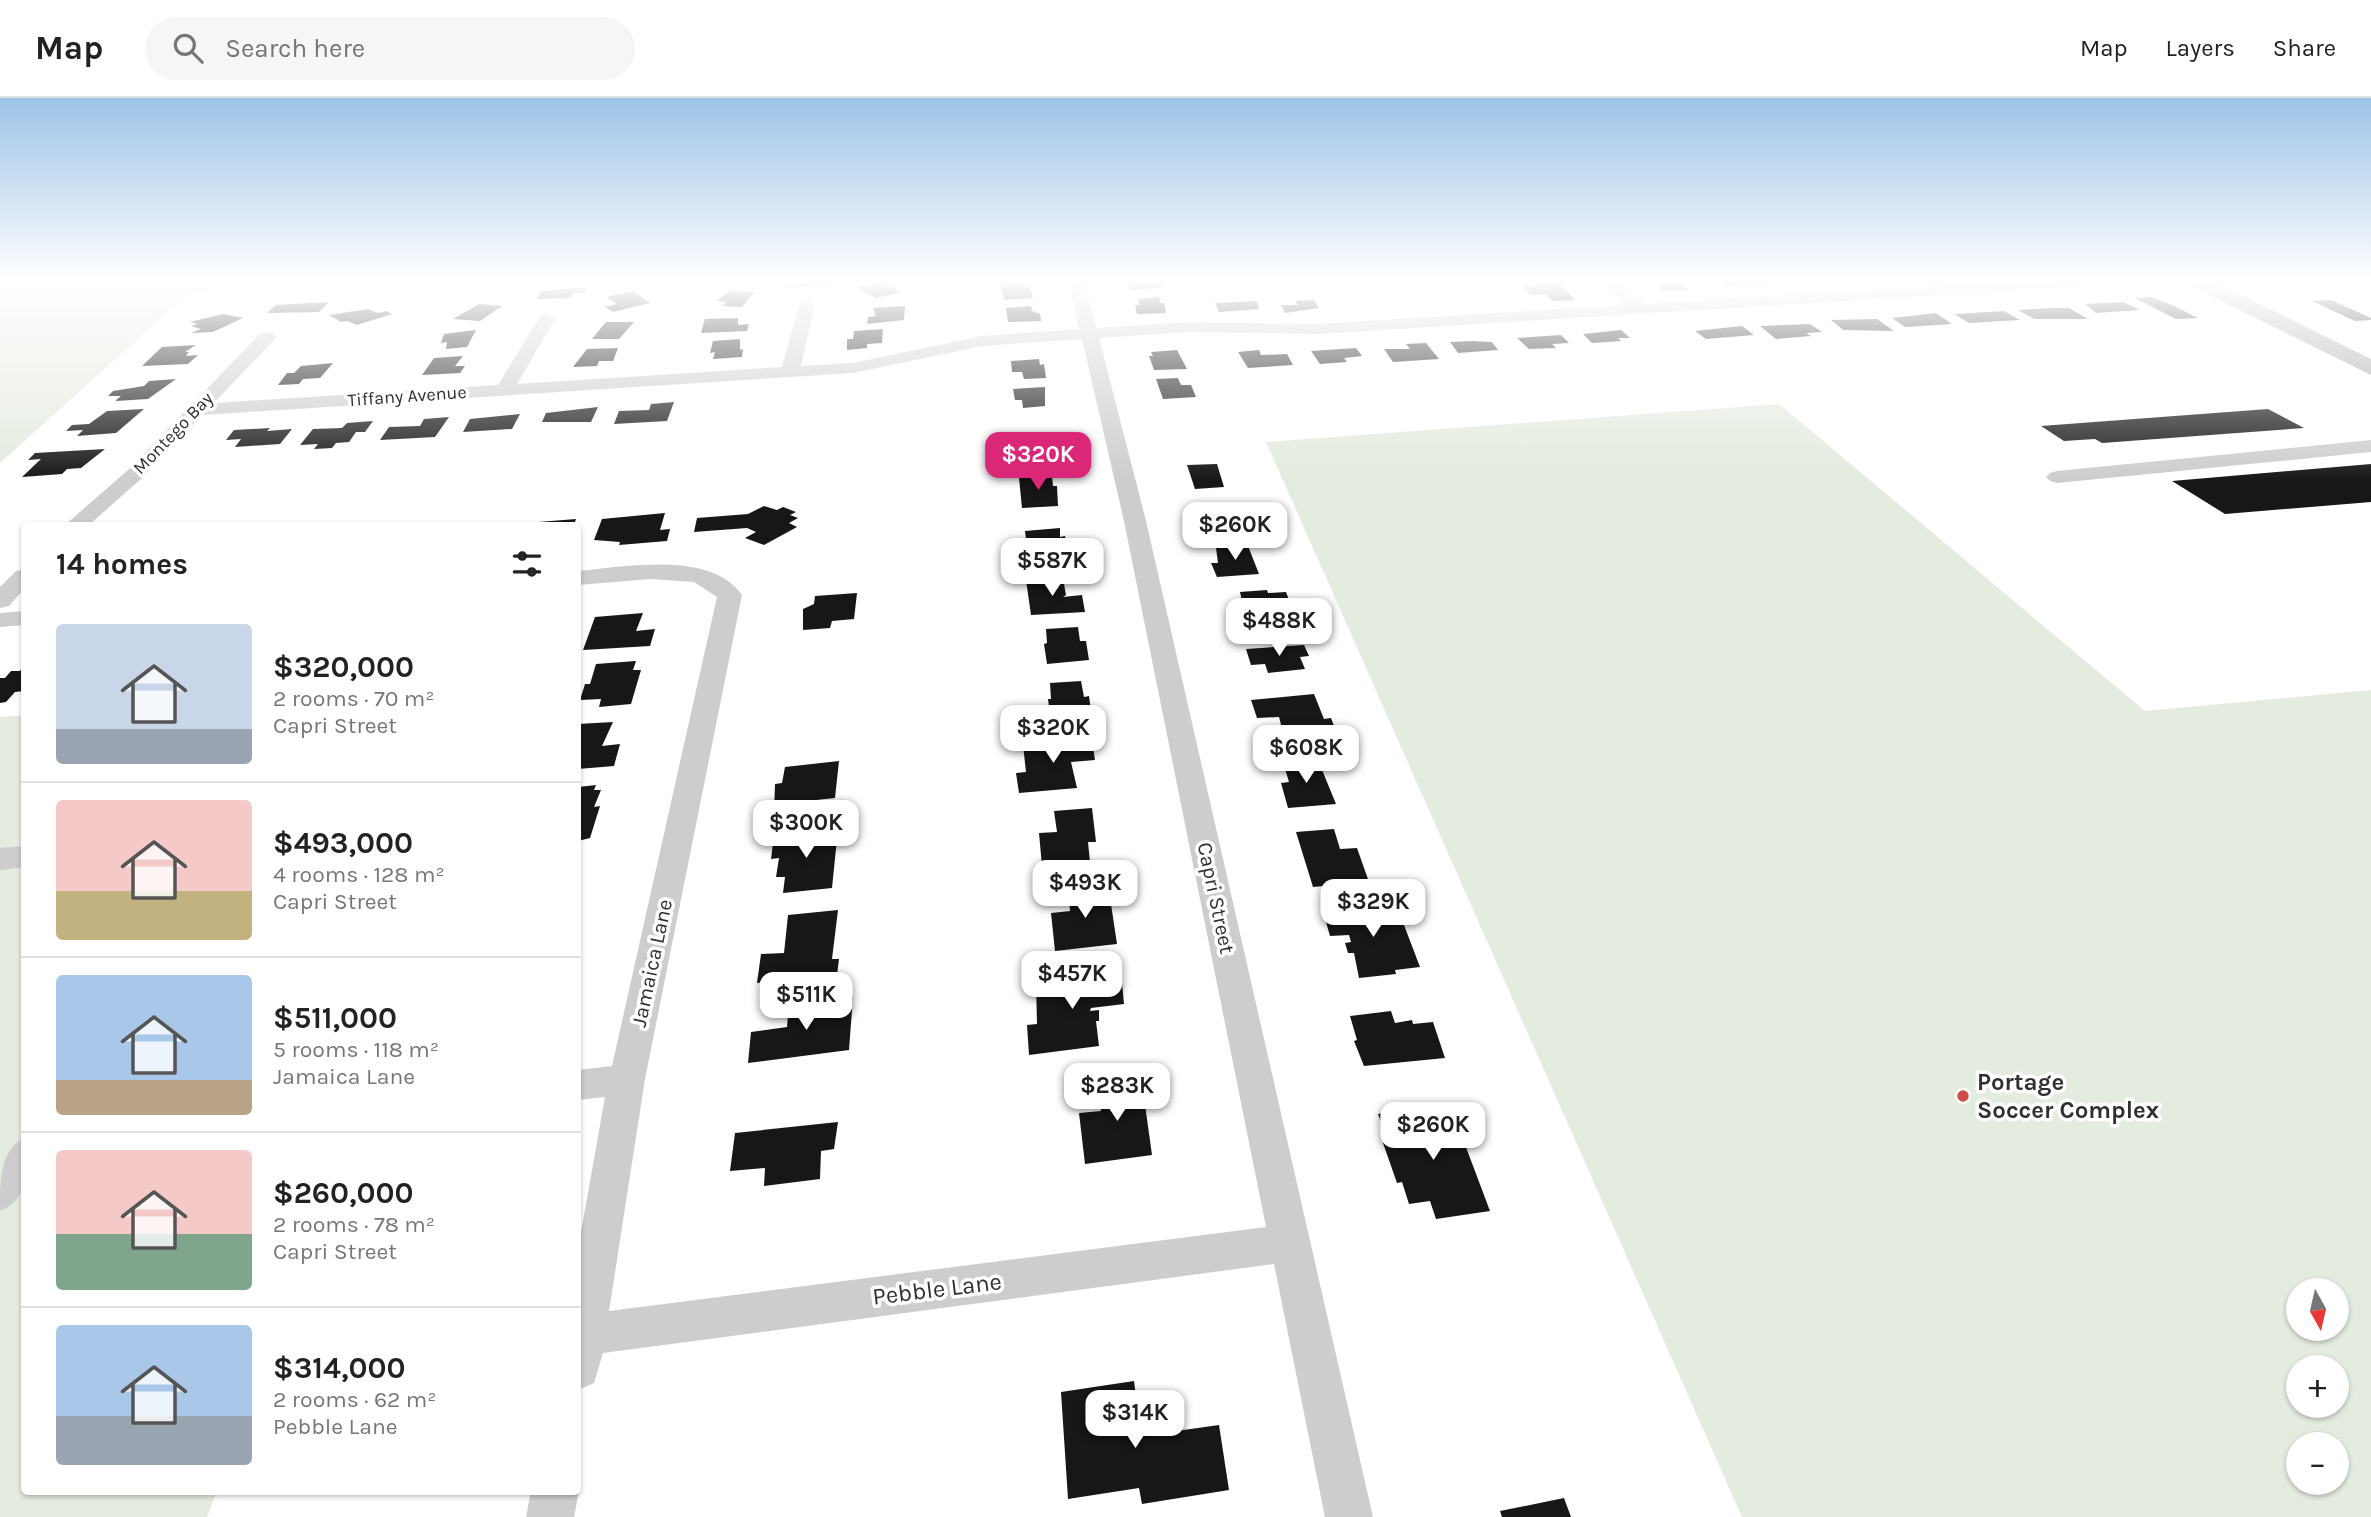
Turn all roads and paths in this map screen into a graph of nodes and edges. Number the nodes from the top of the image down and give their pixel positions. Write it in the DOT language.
graph roads {
  1 [pos="257,347"];
  2 [pos="530,347"];
  3 [pos="796,347"];
  4 [pos="952,347"];
  5 [pos="1091,347"];
  6 [pos="2329,347"];
  7 [pos="2371,368"];
  8 [pos="790,372"];
  9 [pos="504,390"];
  10 [pos="196,410"];
  11 [pos="2371,446"];
  12 [pos="2057,477"];
  13 [pos="79,522"];
  14 [pos="581,578"];
  15 [pos="21,579"];
  16 [pos="0,601"];
  17 [pos="21,618"];
  18 [pos="0,620"];
  19 [pos="21,857"];
  20 [pos="0,859"];
  21 [pos="627,1079"];
  22 [pos="581,1085"];
  23 [pos="21,1161"];
  24 [pos="0,1193"];
  25 [pos="1290,1243"];
  26 [pos="581,1345"];
  27 [pos="581,1351"];
  28 [pos="554,1495"];
  29 [pos="550,1517"];
  30 [pos="1349,1517"];
  1 -- 10 [label="street, Montego Bay"];
  2 -- 9 [label="street"];
  3 -- 8 [label="street"];
  4 -- 8 [label="street, Tiffany Avenue"];
  5 -- 25 [label="street, Capri Street"];
  6 -- 7 [label="main road"];
  8 -- 9 [label="street, Tiffany Avenue"];
  9 -- 10 [label="street, Tiffany Avenue"];
  10 -- 13 [label="street, Montego Bay"];
  11 -- 12 [label="street"];
  14 -- 21 [label="street, Jamaica Lane"];
  15 -- 16 [label="street"];
  17 -- 18 [label="street"];
  19 -- 20 [label="street"];
  21 -- 22 [label="street"];
  21 -- 26 [label="street, Jamaica Lane"];
  23 -- 24 [label="street"];
  25 -- 27 [label="street, Pebble Lane"];
  25 -- 30 [label="street, Capri Street"];
  28 -- 29 [label="street"];
}
